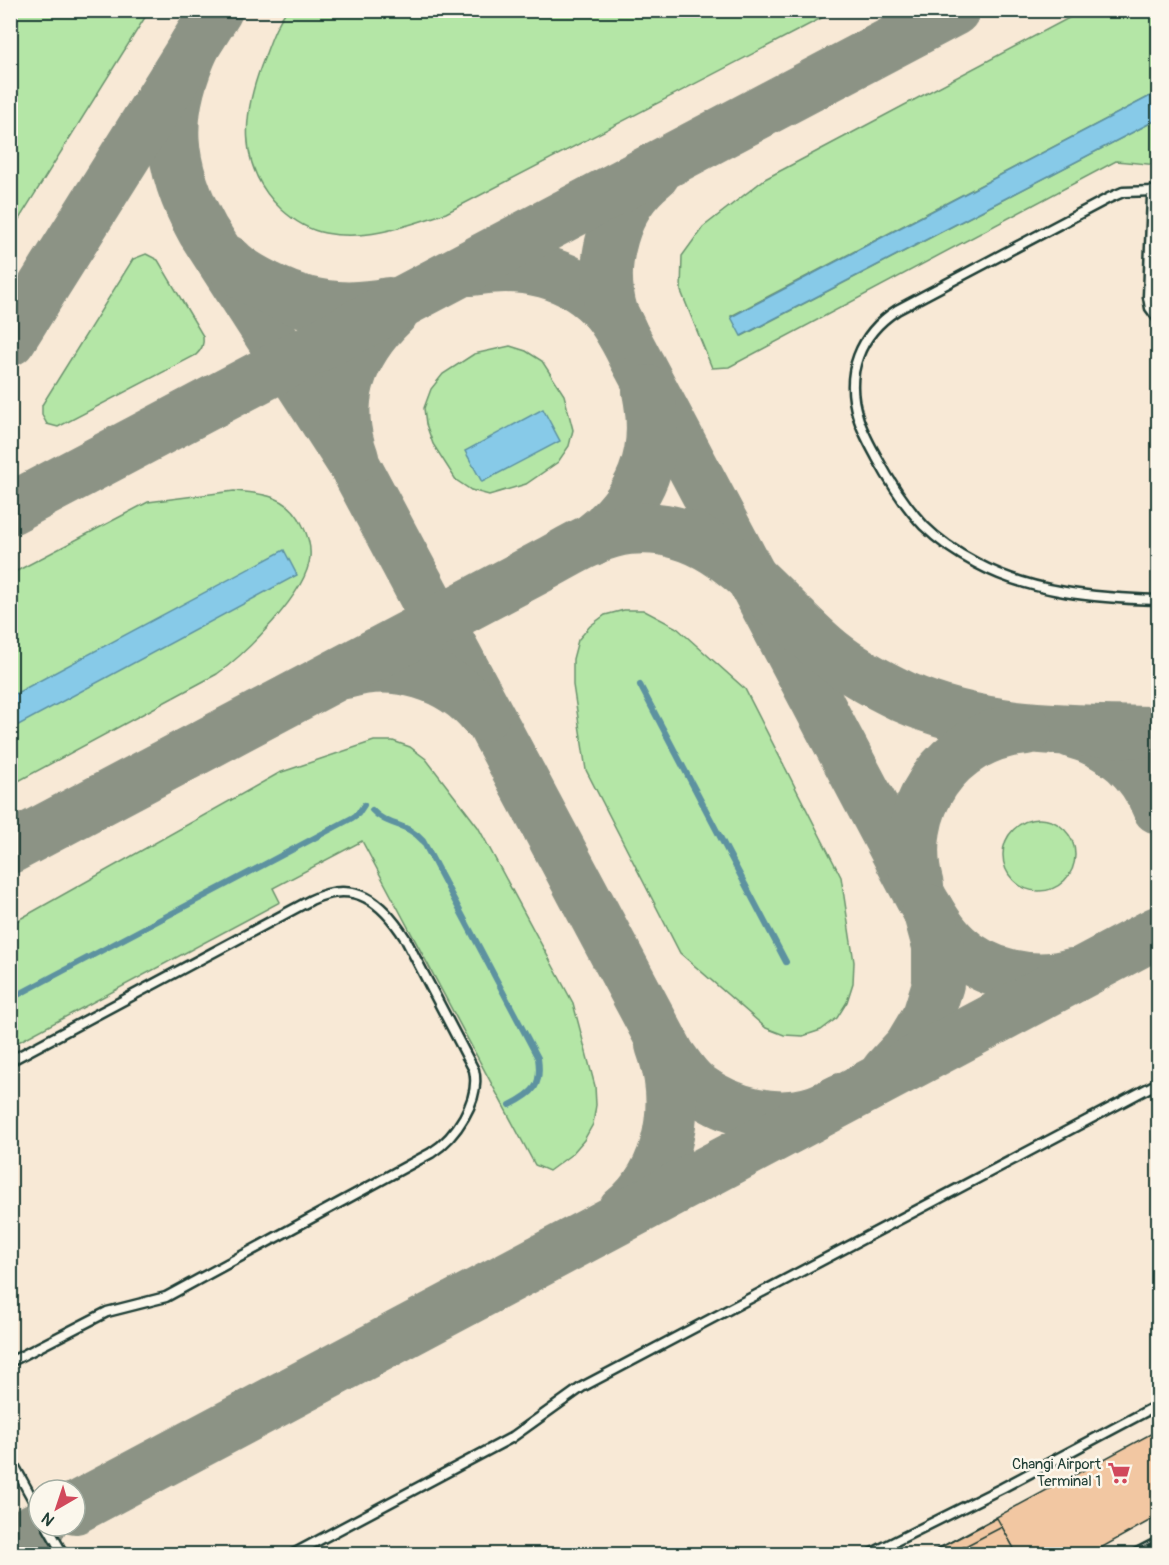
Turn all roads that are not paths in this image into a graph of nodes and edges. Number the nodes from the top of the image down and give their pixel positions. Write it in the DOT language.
graph roads {
  1 [pos="1156,189"];
  2 [pos="1158,319"];
  3 [pos="1158,600"];
  4 [pos="10,1061"];
  5 [pos="1158,1083"];
  6 [pos="10,1362"];
  7 [pos="1158,1404"];
  8 [pos="10,1458"];
  9 [pos="27,1489"];
  10 [pos="54,1538"];
  11 [pos="1158,1542"];
  12 [pos="63,1554"];
  13 [pos="293,1554"];
  14 [pos="870,1554"];
  15 [pos="1135,1554"];
  1 -- 2 [label="lane"];
  1 -- 3 [label="lane"];
  4 -- 6 [label="lane"];
  5 -- 13 [label="lane"];
  7 -- 14 [label="lane"];
  8 -- 9 [label="lane"];
  10 -- 12 [label="lane"];
  11 -- 15 [label="lane"];
}
